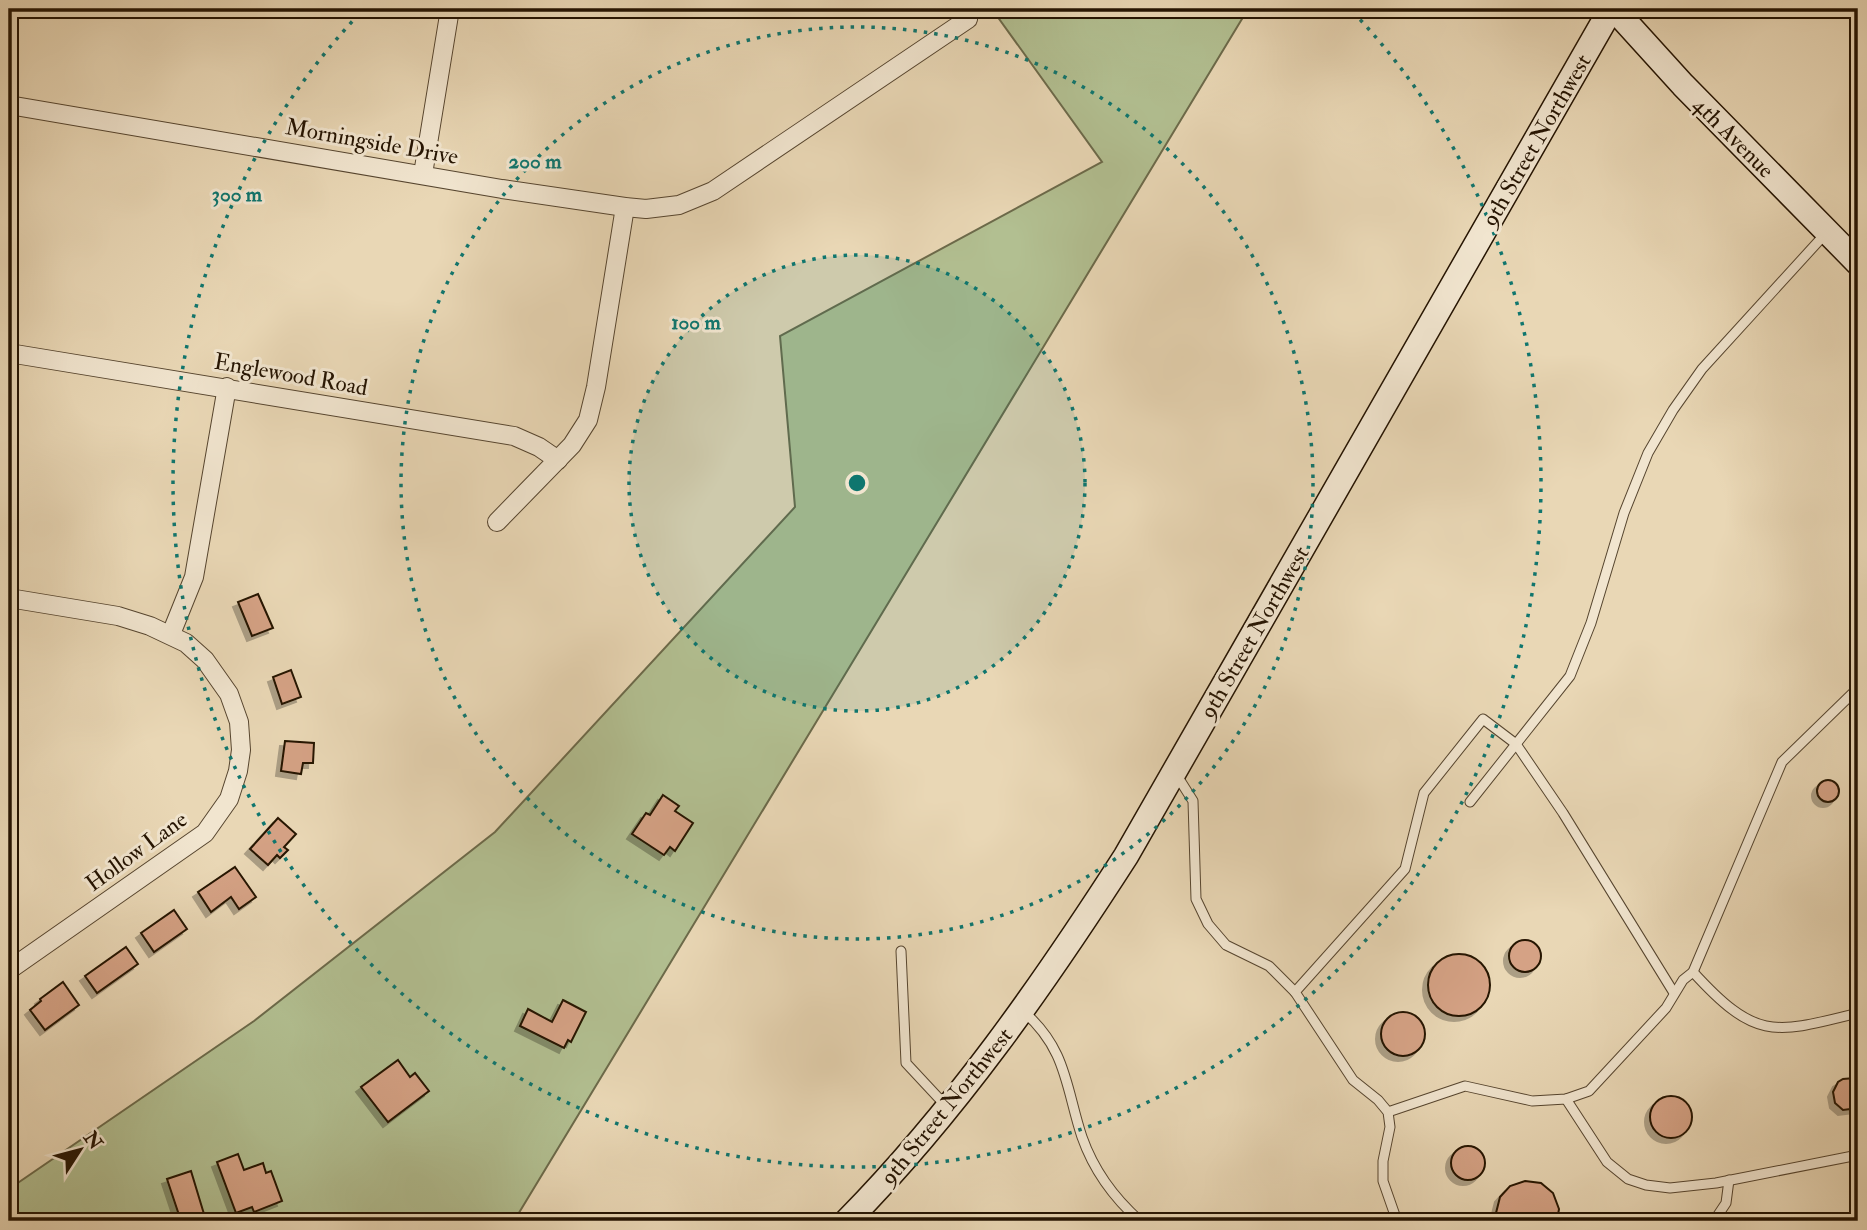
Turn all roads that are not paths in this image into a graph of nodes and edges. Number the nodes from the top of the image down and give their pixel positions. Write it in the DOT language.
graph roads {
  1 [pos="450,9"];
  2 [pos="1613,9"];
  3 [pos="968,19"];
  4 [pos="9,105"];
  5 [pos="423,174"];
  6 [pos="625,207"];
  7 [pos="1827,232"];
  8 [pos="1858,263"];
  9 [pos="9,353"];
  10 [pos="227,387"];
  11 [pos="558,460"];
  12 [pos="498,522"];
  13 [pos="9,598"];
  14 [pos="171,634"];
  15 [pos="1858,688"];
  16 [pos="1516,744"];
  17 [pos="1175,772"];
  18 [pos="1471,802"];
  19 [pos="901,951"];
  20 [pos="9,970"];
  21 [pos="1693,972"];
  22 [pos="1295,992"];
  23 [pos="1674,993"];
  24 [pos="1023,1011"];
  25 [pos="1858,1013"];
  26 [pos="1566,1099"];
  27 [pos="948,1108"];
  28 [pos="1388,1112"];
  29 [pos="1858,1155"];
  30 [pos="1729,1180"];
  31 [pos="847,1221"];
  32 [pos="1140,1221"];
  33 [pos="1398,1221"];
  34 [pos="1714,1221"];
  1 -- 5 [label="street"];
  2 -- 7 [label="street, 4th Avenue"];
  2 -- 17 [label="street, 9th Street Northwest"];
  3 -- 6 [label="street, Morningside Drive"];
  4 -- 5 [label="street, Morningside Drive"];
  5 -- 6 [label="street, Morningside Drive"];
  6 -- 11 [label="street"];
  7 -- 8 [label="street, 4th Avenue"];
  7 -- 16 [label="lane"];
  9 -- 10 [label="street, Englewood Road"];
  10 -- 11 [label="street, Englewood Road"];
  10 -- 14 [label="street"];
  11 -- 12 [label="street"];
  13 -- 14 [label="street, Hollow Lane"];
  14 -- 20 [label="street, Hollow Lane"];
  15 -- 21 [label="lane"];
  16 -- 18 [label="lane"];
  16 -- 22 [label="lane"];
  16 -- 23 [label="lane"];
  17 -- 22 [label="lane"];
  17 -- 24 [label="street, 9th Street Northwest"];
  19 -- 27 [label="lane"];
  21 -- 23 [label="lane"];
  21 -- 25 [label="lane"];
  22 -- 28 [label="lane"];
  23 -- 26 [label="lane"];
  24 -- 27 [label="street, 9th Street Northwest"];
  24 -- 32 [label="lane"];
  26 -- 28 [label="lane"];
  26 -- 30 [label="lane"];
  27 -- 31 [label="street, 9th Street Northwest"];
  28 -- 33 [label="lane"];
  29 -- 30 [label="lane"];
  30 -- 34 [label="lane"];
}
